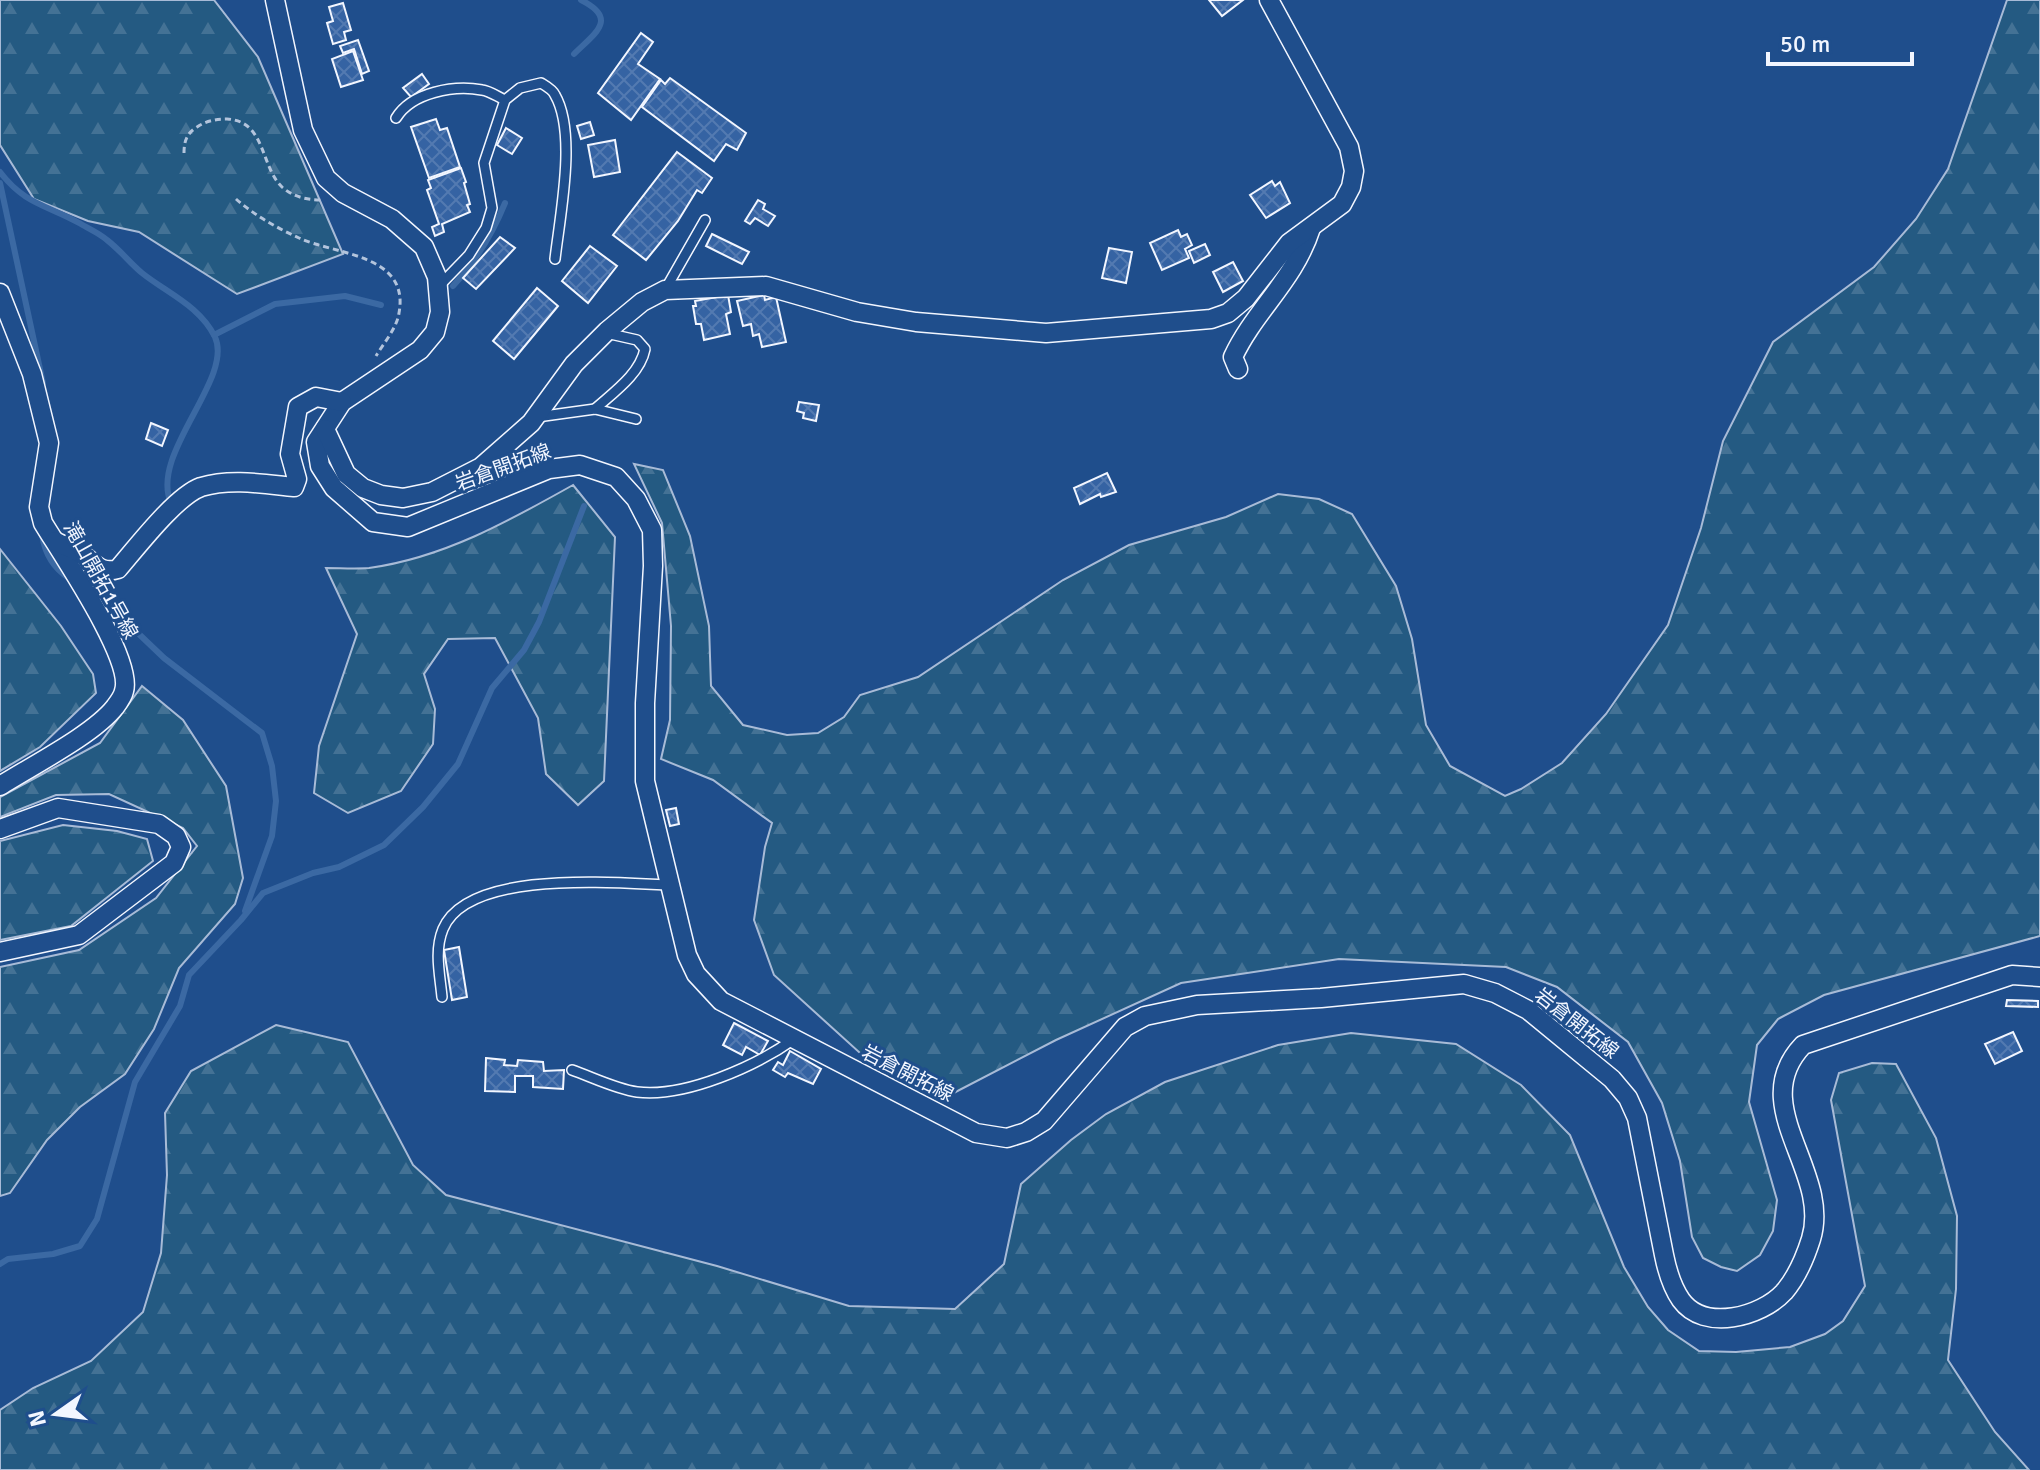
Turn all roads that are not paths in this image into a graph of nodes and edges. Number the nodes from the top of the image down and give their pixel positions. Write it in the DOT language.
graph roads {
  1 [pos="275,0"];
  2 [pos="1269,0"];
  3 [pos="505,100"];
  4 [pos="396,118"];
  5 [pos="705,220"];
  6 [pos="1311,228"];
  7 [pos="555,259"];
  8 [pos="438,288"];
  9 [pos="665,290"];
  10 [pos="0,293"];
  11 [pos="606,333"];
  12 [pos="1238,369"];
  13 [pos="342,402"];
  14 [pos="595,409"];
  15 [pos="535,417"];
  16 [pos="636,419"];
  17 [pos="325,429"];
  18 [pos="53,541"];
  19 [pos="0,786"];
  20 [pos="0,829"];
  21 [pos="669,885"];
  22 [pos="0,952"];
  23 [pos="2040,977"];
  24 [pos="442,997"];
  25 [pos="794,1039"];
  26 [pos="572,1070"];
  1 -- 8 [label="street, 岩倉開拓線"];
  2 -- 6 [label="street"];
  3 -- 4 [label="lane"];
  3 -- 7 [label="lane"];
  3 -- 8 [label="lane"];
  5 -- 9 [label="lane"];
  6 -- 9 [label="street"];
  6 -- 12 [label="street"];
  8 -- 13 [label="street, 岩倉開拓線"];
  9 -- 11 [label="street"];
  10 -- 18 [label="street, 滝山開拓1号線"];
  11 -- 14 [label="lane"];
  11 -- 15 [label="street"];
  13 -- 17 [label="street, 岩倉開拓線"];
  13 -- 18 [label="street"];
  14 -- 15 [label="lane"];
  14 -- 16 [label="lane"];
  15 -- 17 [label="street"];
  17 -- 21 [label="street, 岩倉開拓線"];
  18 -- 19 [label="street, 滝山開拓1号線"];
  20 -- 22 [label="street"];
  21 -- 24 [label="lane"];
  21 -- 25 [label="street, 岩倉開拓線"];
  23 -- 25 [label="street, 岩倉開拓線"];
  25 -- 26 [label="lane"];
}
